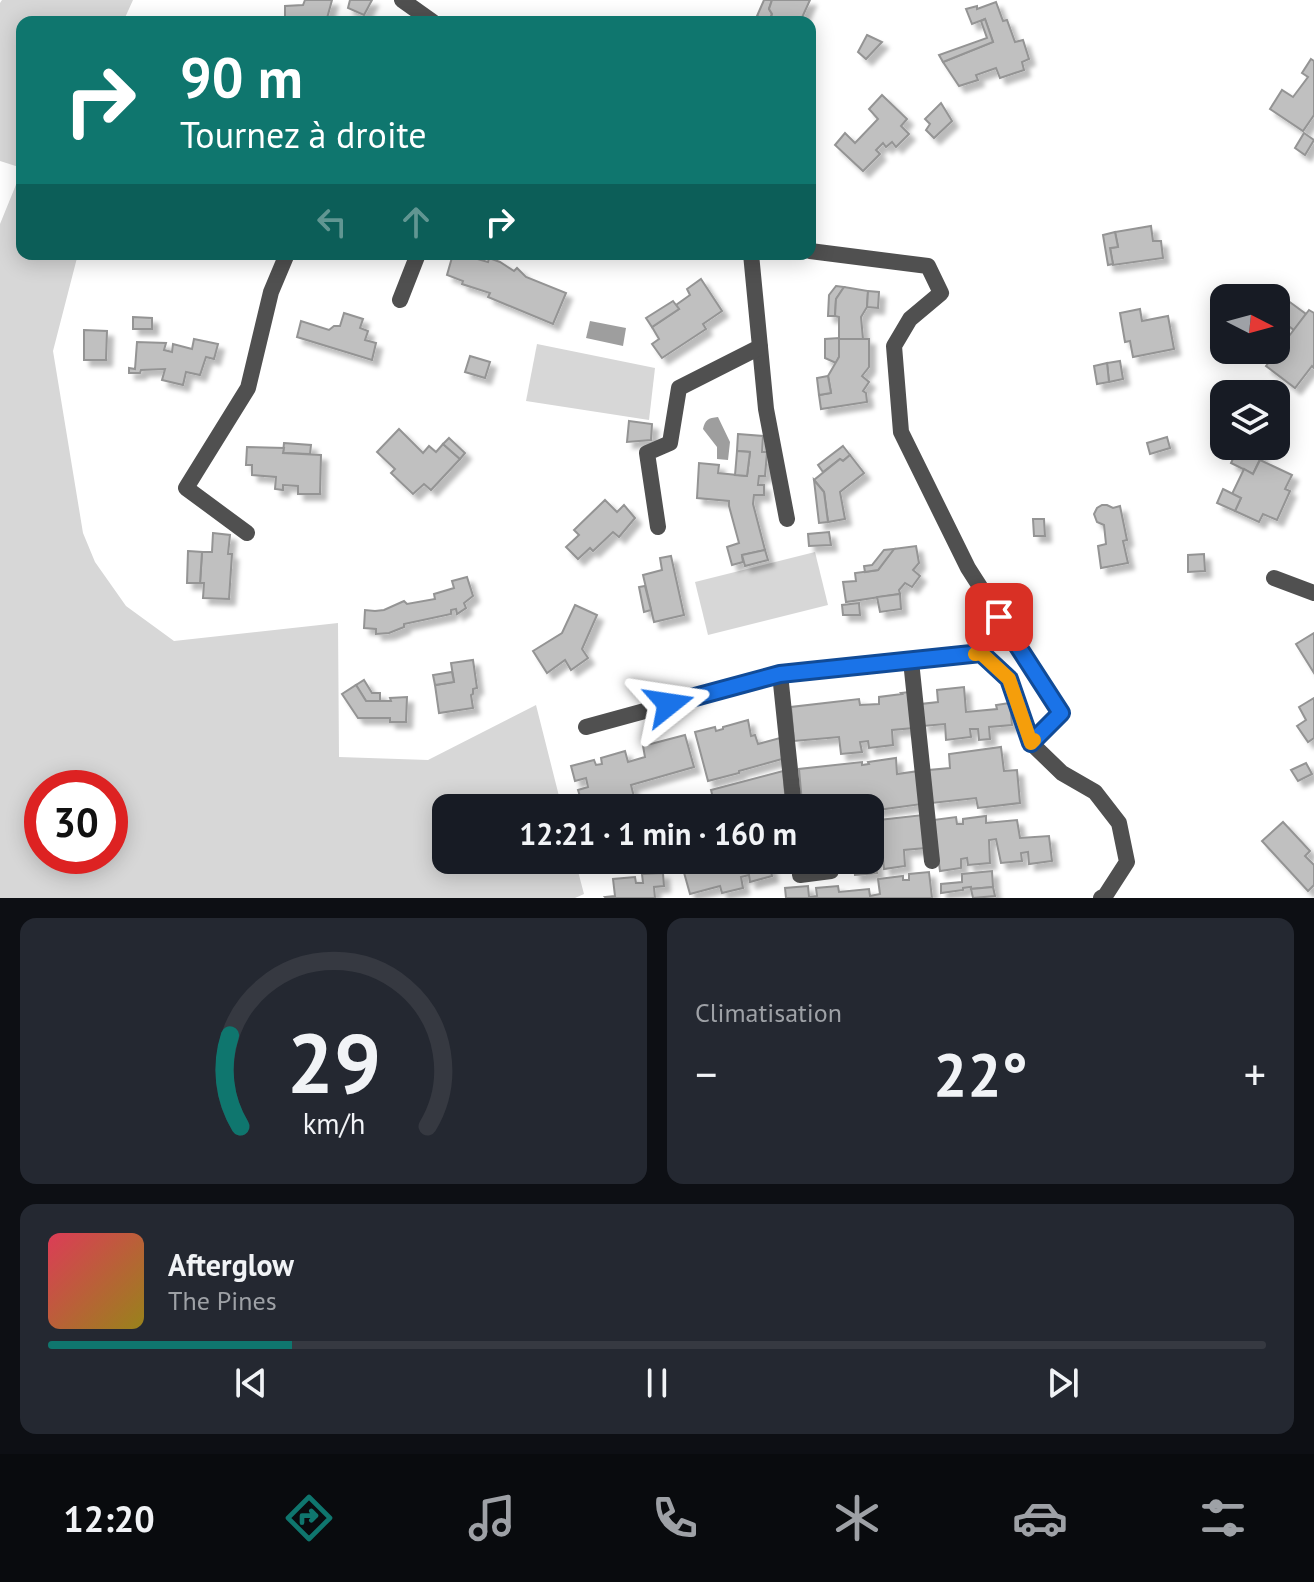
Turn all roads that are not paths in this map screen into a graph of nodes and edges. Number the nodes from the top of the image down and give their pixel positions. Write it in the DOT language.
graph roads {
  1 [pos="402,0"];
  2 [pos="425,16"];
  3 [pos="816,252"];
  4 [pos="284,260"];
  5 [pos="416,260"];
  6 [pos="752,260"];
  7 [pos="400,300"];
  8 [pos="760,347"];
  9 [pos="787,519"];
  10 [pos="658,527"];
  11 [pos="247,533"];
  12 [pos="1274,578"];
  13 [pos="1314,593"];
  14 [pos="911,661"];
  15 [pos="780,674"];
  16 [pos="586,727"];
  17 [pos="1031,743"];
  18 [pos="793,794"];
  19 [pos="932,861"];
  20 [pos="1101,898"];
  1 -- 2 [label="street"];
  3 -- 17 [label="street"];
  4 -- 11 [label="street"];
  5 -- 7 [label="street"];
  6 -- 8 [label="street"];
  8 -- 9 [label="street"];
  8 -- 10 [label="street"];
  12 -- 13 [label="street"];
  14 -- 15 [label="street"];
  14 -- 17 [label="street"];
  14 -- 19 [label="street"];
  15 -- 16 [label="street"];
  15 -- 18 [label="street"];
  17 -- 20 [label="street"];
}
